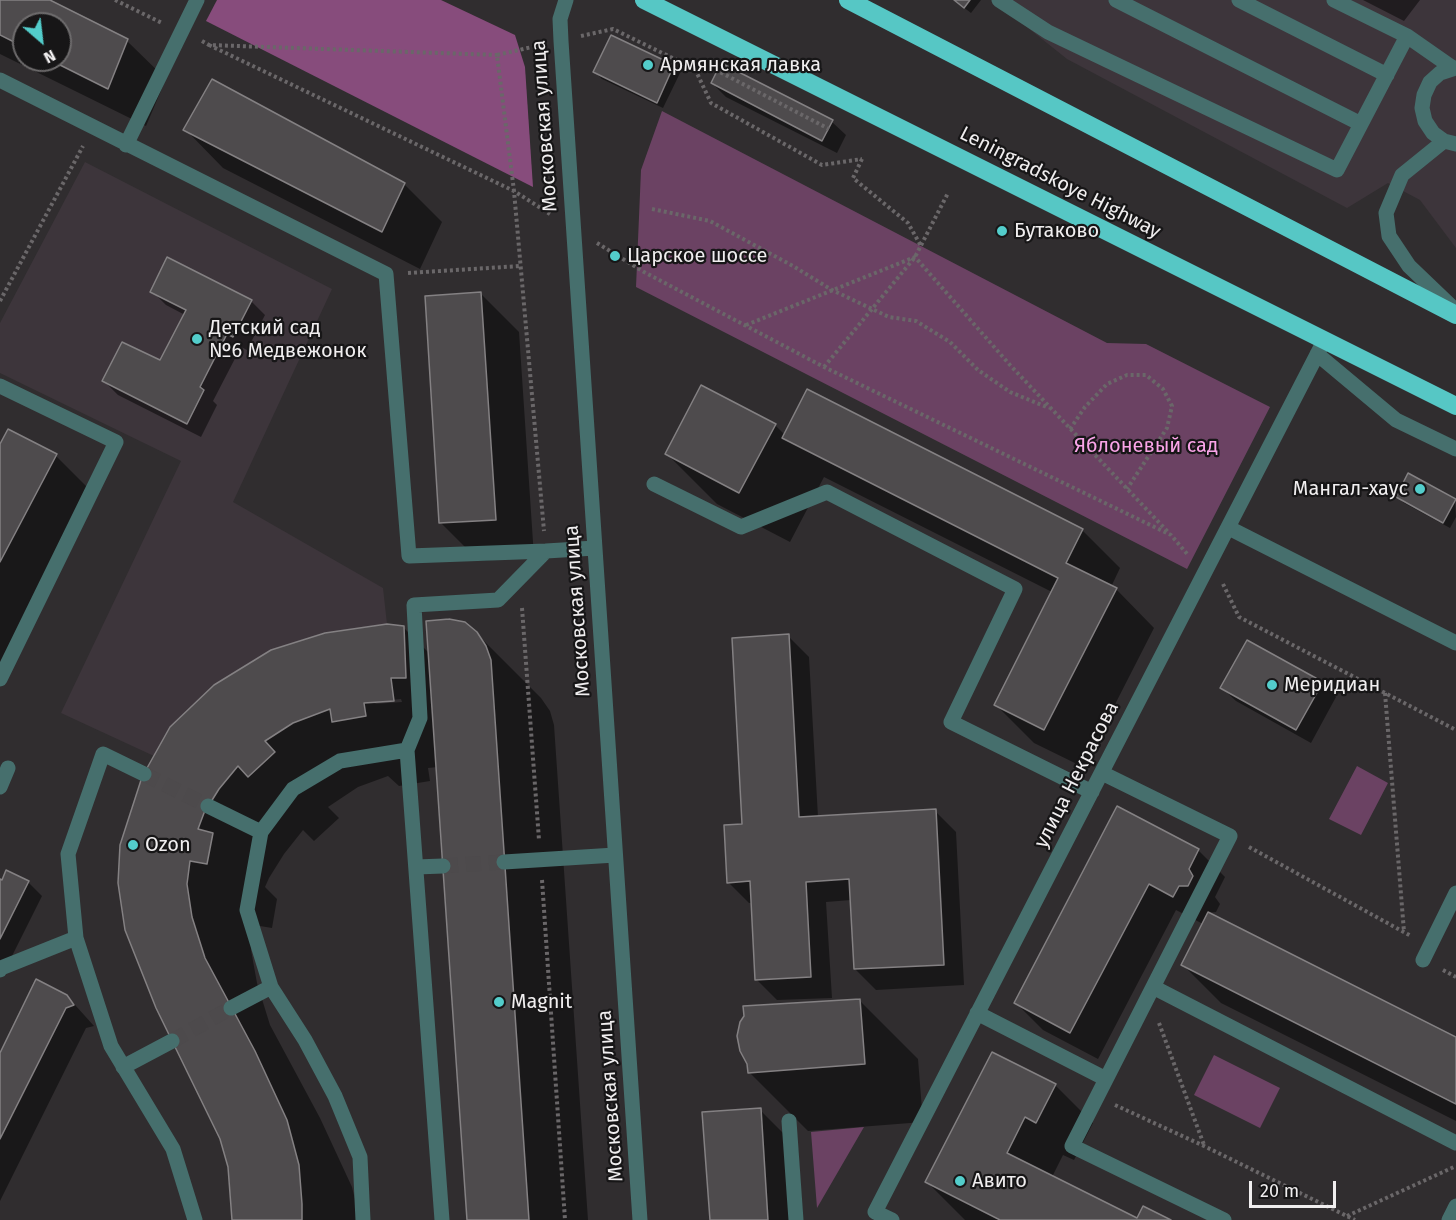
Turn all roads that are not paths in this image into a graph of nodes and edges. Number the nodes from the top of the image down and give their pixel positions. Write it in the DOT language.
graph roads {
  1 [pos="197,0"];
  2 [pos="566,0"];
  3 [pos="644,0"];
  4 [pos="848,0"];
  5 [pos="999,0"];
  6 [pos="1116,0"];
  7 [pos="1239,0"];
  8 [pos="1334,0"];
  9 [pos="1407,36"];
  10 [pos="1454,68"];
  11 [pos="1387,75"];
  12 [pos="0,80"];
  13 [pos="1361,124"];
  14 [pos="1445,144"];
  15 [pos="126,145"];
  16 [pos="1456,155"];
  17 [pos="1456,313"];
  18 [pos="1321,348"];
  19 [pos="0,387"];
  20 [pos="1456,406"];
  21 [pos="1456,449"];
  22 [pos="654,484"];
  23 [pos="1229,528"];
  24 [pos="595,548"];
  25 [pos="546,551"];
  26 [pos="1456,643"];
  27 [pos="0,678"];
  28 [pos="407,750"];
  29 [pos="8,768"];
  30 [pos="1102,773"];
  31 [pos="144,774"];
  32 [pos="0,787"];
  33 [pos="1092,792"];
  34 [pos="208,806"];
  35 [pos="261,832"];
  36 [pos="615,855"];
  37 [pos="504,862"];
  38 [pos="443,866"];
  39 [pos="416,867"];
  40 [pos="1456,893"];
  41 [pos="76,938"];
  42 [pos="1427,953"];
  43 [pos="0,970"];
  44 [pos="271,987"];
  45 [pos="1151,991"];
  46 [pos="231,1008"];
  47 [pos="977,1013"];
  48 [pos="172,1041"];
  49 [pos="123,1066"];
  50 [pos="1106,1079"];
  51 [pos="789,1121"];
  52 [pos="1456,1143"];
  53 [pos="1456,1206"];
  54 [pos="195,1220"];
  55 [pos="363,1220"];
  56 [pos="442,1220"];
  57 [pos="640,1220"];
  58 [pos="796,1220"];
  59 [pos="892,1220"];
  60 [pos="1224,1220"];
  61 [pos="1449,1220"];
  1 -- 15 [label="street"];
  2 -- 24 [label="street, Московская улица"];
  3 -- 18 [label="highway, Leningradskoye Highway"];
  4 -- 17 [label="highway"];
  5 -- 13 [label="street"];
  6 -- 13 [label="street"];
  7 -- 11 [label="street"];
  8 -- 9 [label="street"];
  9 -- 10 [label="street"];
  9 -- 11 [label="street"];
  10 -- 14 [label="street"];
  11 -- 13 [label="street"];
  12 -- 15 [label="street"];
  14 -- 16 [label="street"];
  14 -- 17 [label="street"];
  15 -- 25 [label="street"];
  18 -- 20 [label="highway, Leningradskoye Highway"];
  18 -- 21 [label="street"];
  18 -- 23 [label="street, улица Некрасова"];
  19 -- 27 [label="street"];
  22 -- 33 [label="street"];
  23 -- 26 [label="street"];
  23 -- 30 [label="street, улица Некрасова"];
  24 -- 25 [label="street"];
  24 -- 36 [label="street, Московская улица"];
  25 -- 28 [label="street"];
  28 -- 35 [label="street"];
  28 -- 39 [label="street"];
  29 -- 32 [label="street"];
  30 -- 33 [label="street, улица Некрасова"];
  30 -- 45 [label="street"];
  31 -- 41 [label="street"];
  33 -- 47 [label="street, улица Некрасова"];
  34 -- 35 [label="street"];
  35 -- 44 [label="street"];
  36 -- 37 [label="street"];
  36 -- 57 [label="street, Московская улица"];
  38 -- 39 [label="street"];
  39 -- 56 [label="street"];
  40 -- 42 [label="street"];
  41 -- 43 [label="street"];
  41 -- 49 [label="street"];
  44 -- 46 [label="street"];
  44 -- 55 [label="street"];
  45 -- 50 [label="street"];
  45 -- 52 [label="street"];
  47 -- 50 [label="street"];
  47 -- 59 [label="street, улица Некрасова"];
  48 -- 49 [label="street"];
  49 -- 54 [label="street"];
  50 -- 60 [label="street"];
  51 -- 58 [label="street"];
  53 -- 61 [label="street"];
}
